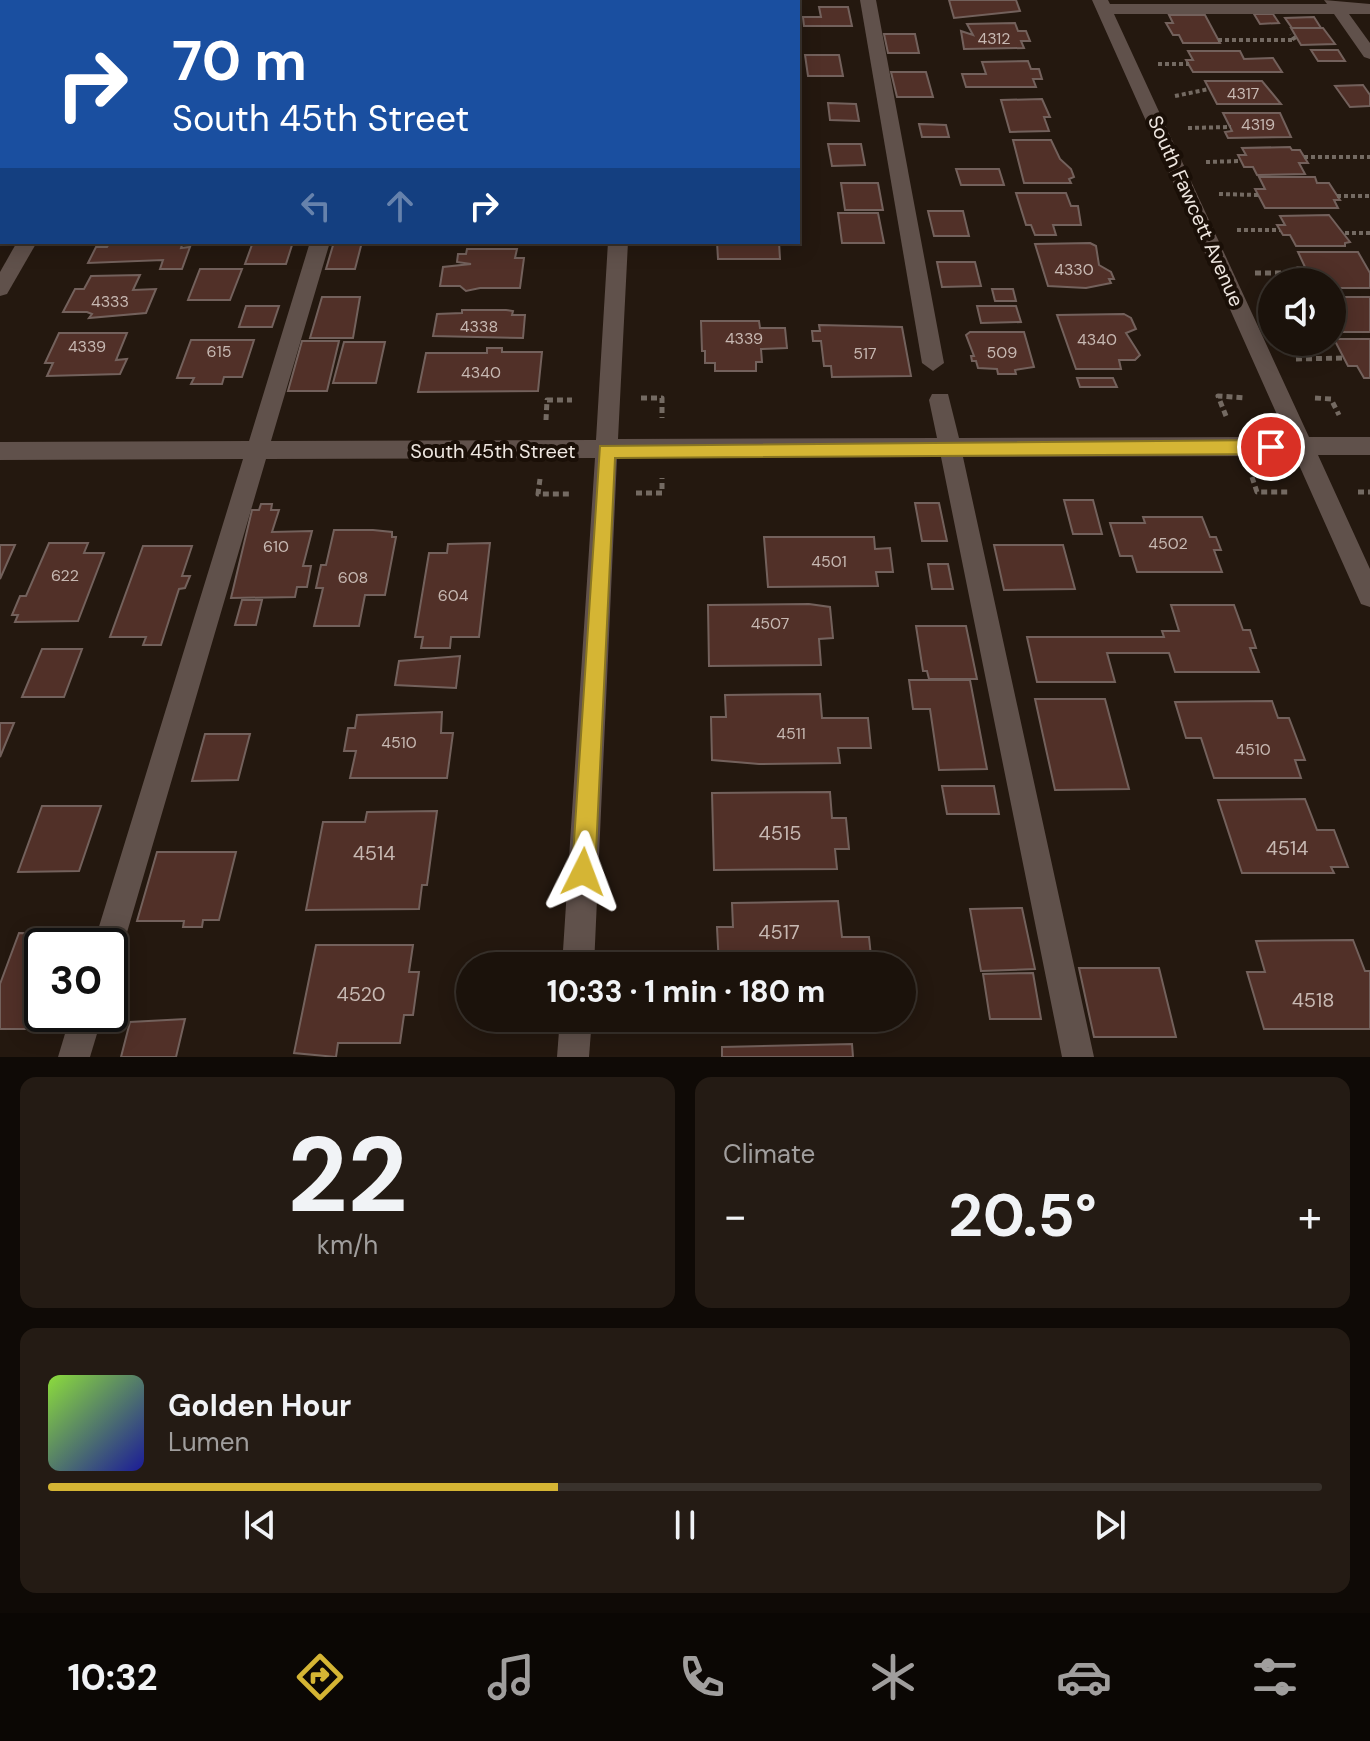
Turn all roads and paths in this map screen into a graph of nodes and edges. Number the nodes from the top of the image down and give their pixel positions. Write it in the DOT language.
graph roads {
  1 [pos="868,0"];
  2 [pos="1102,5"];
  3 [pos="1335,5"];
  4 [pos="1370,9"];
  5 [pos="1370,54"];
  6 [pos="1231,127"];
  7 [pos="1158,128"];
  8 [pos="1304,157"];
  9 [pos="1370,157"];
  10 [pos="1337,196"];
  11 [pos="1370,196"];
  12 [pos="1204,230"];
  13 [pos="1280,230"];
  14 [pos="1345,233"];
  15 [pos="1370,233"];
  16 [pos="26,244"];
  17 [pos="319,244"];
  18 [pos="618,244"];
  19 [pos="1224,273"];
  20 [pos="1258,273"];
  21 [pos="0,289"];
  22 [pos="1344,358"];
  23 [pos="1263,359"];
  24 [pos="933,363"];
  25 [pos="632,399"];
  26 [pos="572,400"];
  27 [pos="940,400"];
  28 [pos="662,418"];
  29 [pos="546,420"];
  30 [pos="1302,446"];
  31 [pos="1370,446"];
  32 [pos="951,448"];
  33 [pos="0,451"];
  34 [pos="257,451"];
  35 [pos="606,451"];
  36 [pos="540,474"];
  37 [pos="662,475"];
  38 [pos="635,493"];
  39 [pos="569,494"];
  40 [pos="1370,596"];
  41 [pos="113,928"];
  42 [pos="579,952"];
  43 [pos="82,1032"];
  44 [pos="575,1032"];
  45 [pos="74,1057"];
  46 [pos="573,1057"];
  47 [pos="1078,1057"];
  1 -- 24 [label="street"];
  2 -- 3 [label="street"];
  2 -- 7 [label="street, South Fawcett Avenue"];
  3 -- 4 [label="street"];
  3 -- 5 [label="street"];
  6 -- 7 [label="path"];
  7 -- 12 [label="street, South Fawcett Avenue"];
  8 -- 9 [label="path"];
  10 -- 11 [label="path"];
  12 -- 13 [label="path"];
  12 -- 19 [label="street, South Fawcett Avenue"];
  14 -- 15 [label="path"];
  16 -- 21 [label="street"];
  17 -- 34 [label="street"];
  18 -- 35 [label="street"];
  19 -- 20 [label="path"];
  19 -- 23 [label="street, South Fawcett Avenue"];
  22 -- 23 [label="path"];
  23 -- 30 [label="street, South Fawcett Avenue"];
  25 -- 28 [label="path"];
  26 -- 29 [label="path"];
  27 -- 32 [label="street"];
  30 -- 31 [label="street, South 45th Street"];
  30 -- 32 [label="street, South 45th Street"];
  30 -- 40 [label="street, South Fawcett Avenue"];
  32 -- 35 [label="street, South 45th Street"];
  32 -- 47 [label="street"];
  33 -- 34 [label="street, South 45th Street"];
  34 -- 35 [label="street, South 45th Street"];
  34 -- 41 [label="street"];
  35 -- 42 [label="street"];
  36 -- 39 [label="path"];
  37 -- 38 [label="path"];
  43 -- 45 [label="street"];
  44 -- 46 [label="street"];
}
